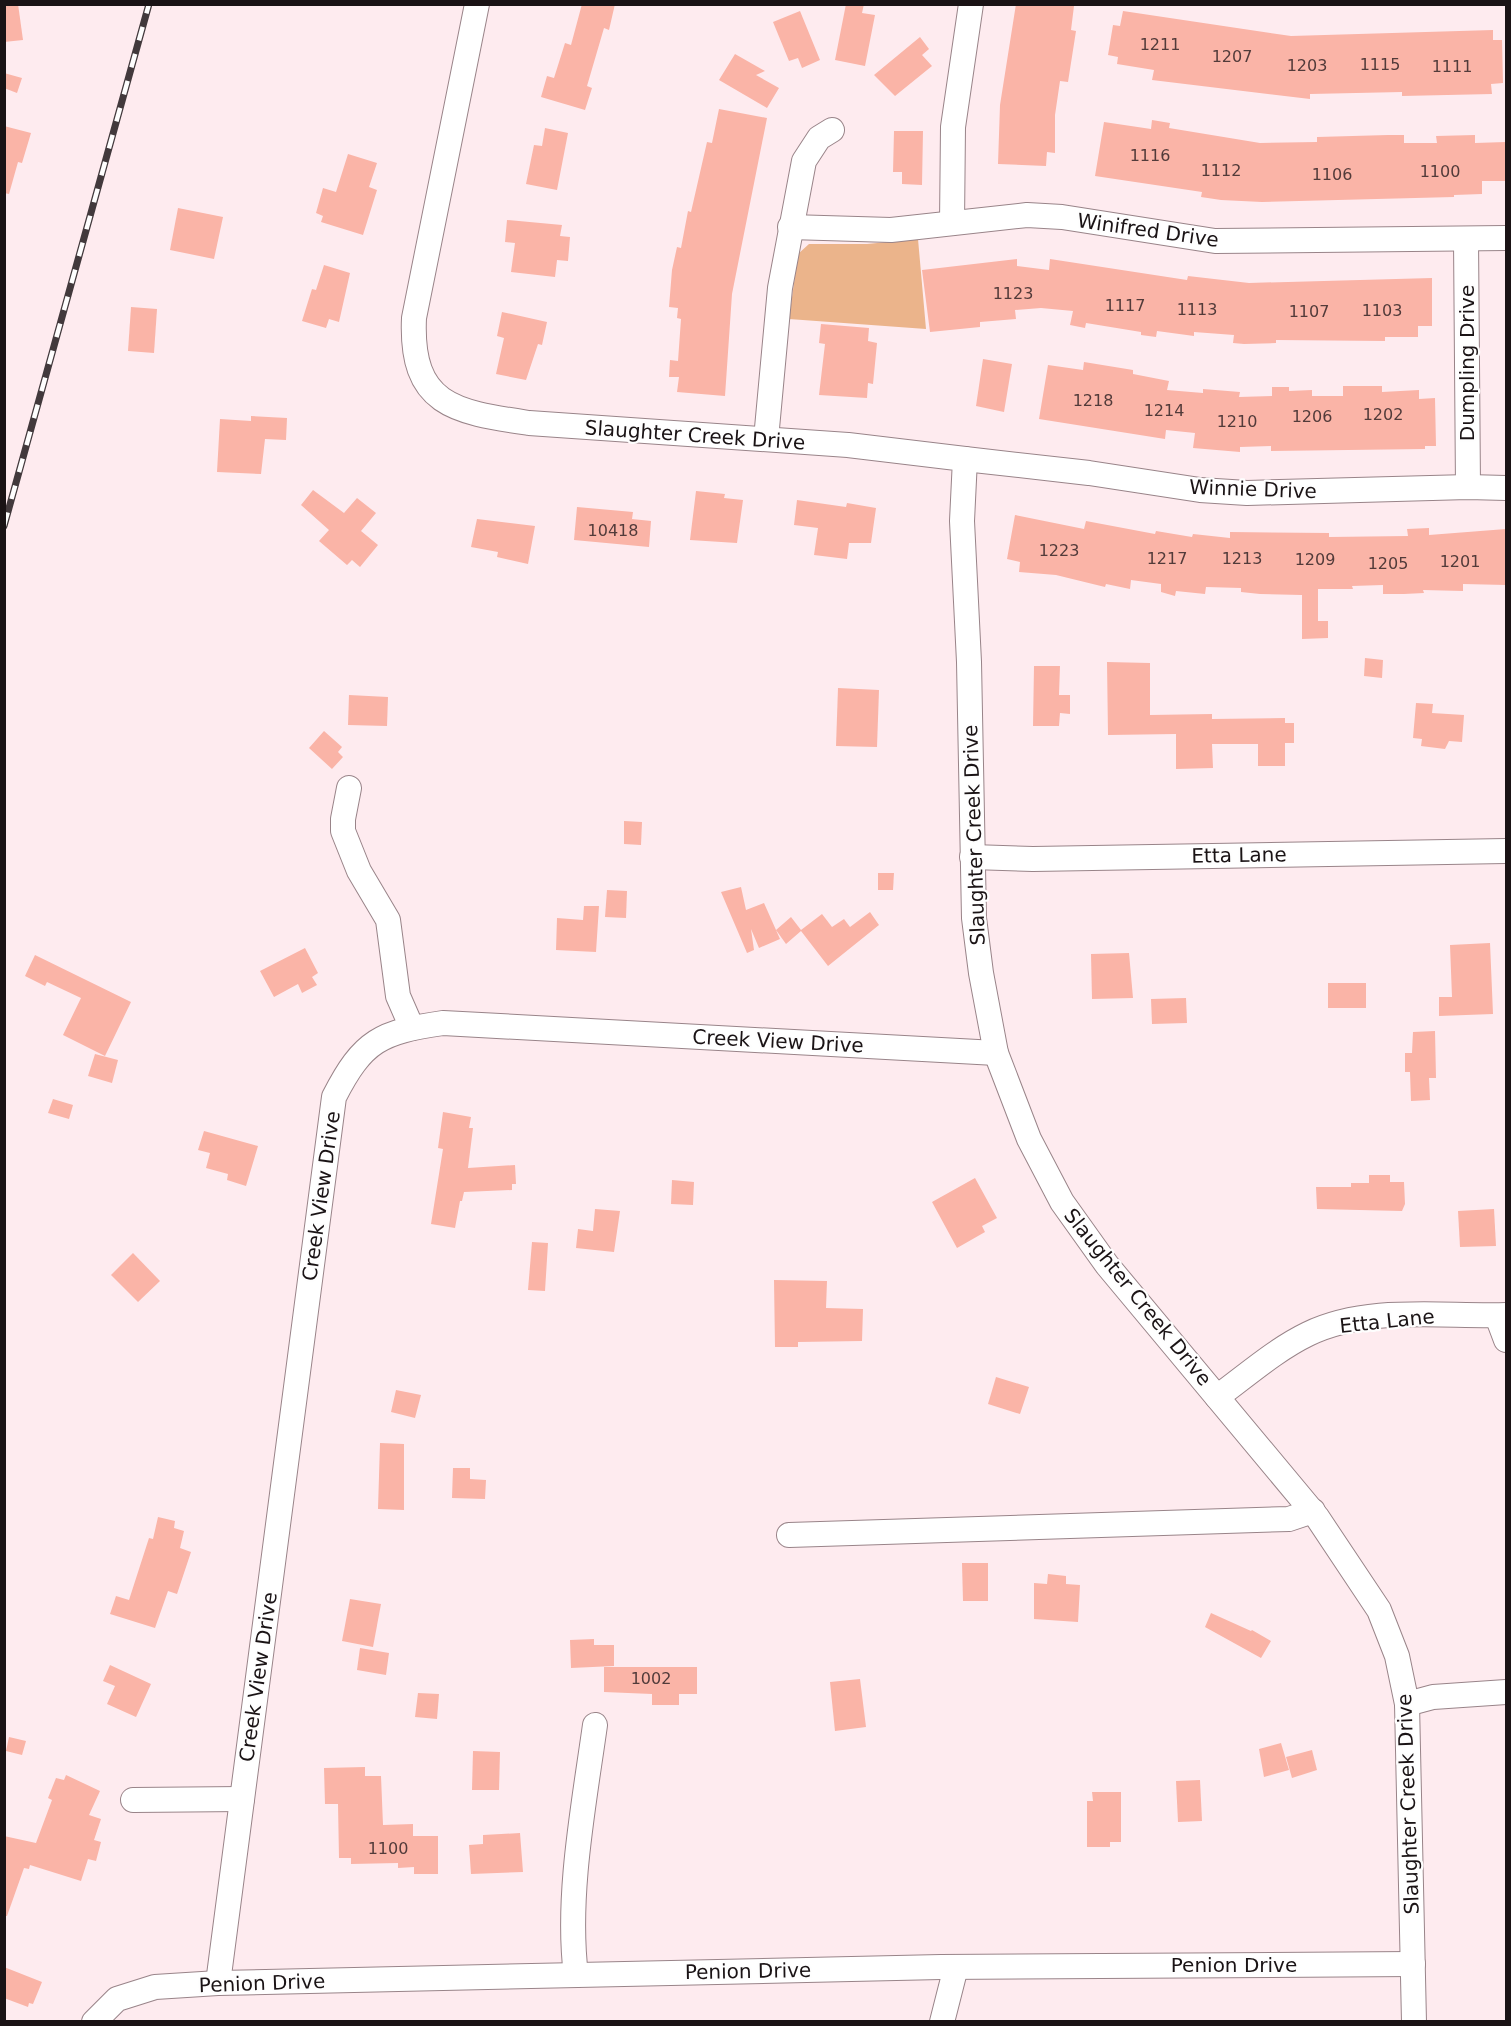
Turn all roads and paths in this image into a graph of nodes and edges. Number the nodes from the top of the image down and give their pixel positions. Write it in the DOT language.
graph roads {
  1 [pos="477,4"];
  2 [pos="971,4"];
  3 [pos="832,130"];
  4 [pos="952,223"];
  5 [pos="790,227"];
  6 [pos="1466,238"];
  7 [pos="1506,238"];
  8 [pos="766,439"];
  9 [pos="965,459"];
  10 [pos="1468,487"];
  11 [pos="1506,488"];
  12 [pos="349,788"];
  13 [pos="1506,851"];
  14 [pos="972,857"];
  15 [pos="412,1028"];
  16 [pos="996,1053"];
  17 [pos="1502,1315"];
  18 [pos="1506,1340"];
  19 [pos="1217,1397"];
  20 [pos="1313,1511"];
  21 [pos="789,1536"];
  22 [pos="1506,1692"];
  23 [pos="1407,1704"];
  24 [pos="595,1725"];
  25 [pos="242,1799"];
  26 [pos="134,1800"];
  27 [pos="1413,1964"];
  28 [pos="956,1967"];
  29 [pos="576,1975"];
  30 [pos="218,1983"];
  31 [pos="94,2022"];
  32 [pos="942,2022"];
  33 [pos="1414,2022"];
  1 -- 8 [label="street, Slaughter Creek Drive"];
  2 -- 4 [label="street"];
  3 -- 5 [label="street"];
  4 -- 5 [label="street, Winifred Drive"];
  4 -- 6 [label="street, Winifred Drive"];
  5 -- 8 [label="street"];
  6 -- 7 [label="street, Winifred Drive"];
  6 -- 10 [label="street, Dumpling Drive"];
  8 -- 9 [label="street, Slaughter Creek Drive"];
  9 -- 10 [label="street, Winnie Drive"];
  9 -- 14 [label="street, Slaughter Creek Drive"];
  10 -- 11 [label="street, Winnie Drive"];
  12 -- 15 [label="street"];
  13 -- 14 [label="street, Etta Lane"];
  14 -- 16 [label="street, Slaughter Creek Drive"];
  15 -- 16 [label="street, Creek View Drive"];
  15 -- 25 [label="street, Creek View Drive"];
  16 -- 19 [label="street, Slaughter Creek Drive"];
  17 -- 18 [label="street"];
  17 -- 19 [label="street, Etta Lane"];
  19 -- 20 [label="street, Slaughter Creek Drive"];
  20 -- 21 [label="street"];
  20 -- 23 [label="street, Slaughter Creek Drive"];
  22 -- 23 [label="street"];
  23 -- 27 [label="street, Slaughter Creek Drive"];
  24 -- 29 [label="street"];
  25 -- 26 [label="street"];
  25 -- 30 [label="street, Creek View Drive"];
  27 -- 28 [label="street, Penion Drive"];
  27 -- 33 [label="street, Slaughter Creek Drive"];
  28 -- 29 [label="street, Penion Drive"];
  28 -- 32 [label="street"];
  29 -- 30 [label="street, Penion Drive"];
  30 -- 31 [label="street, Penion Drive"];
}
